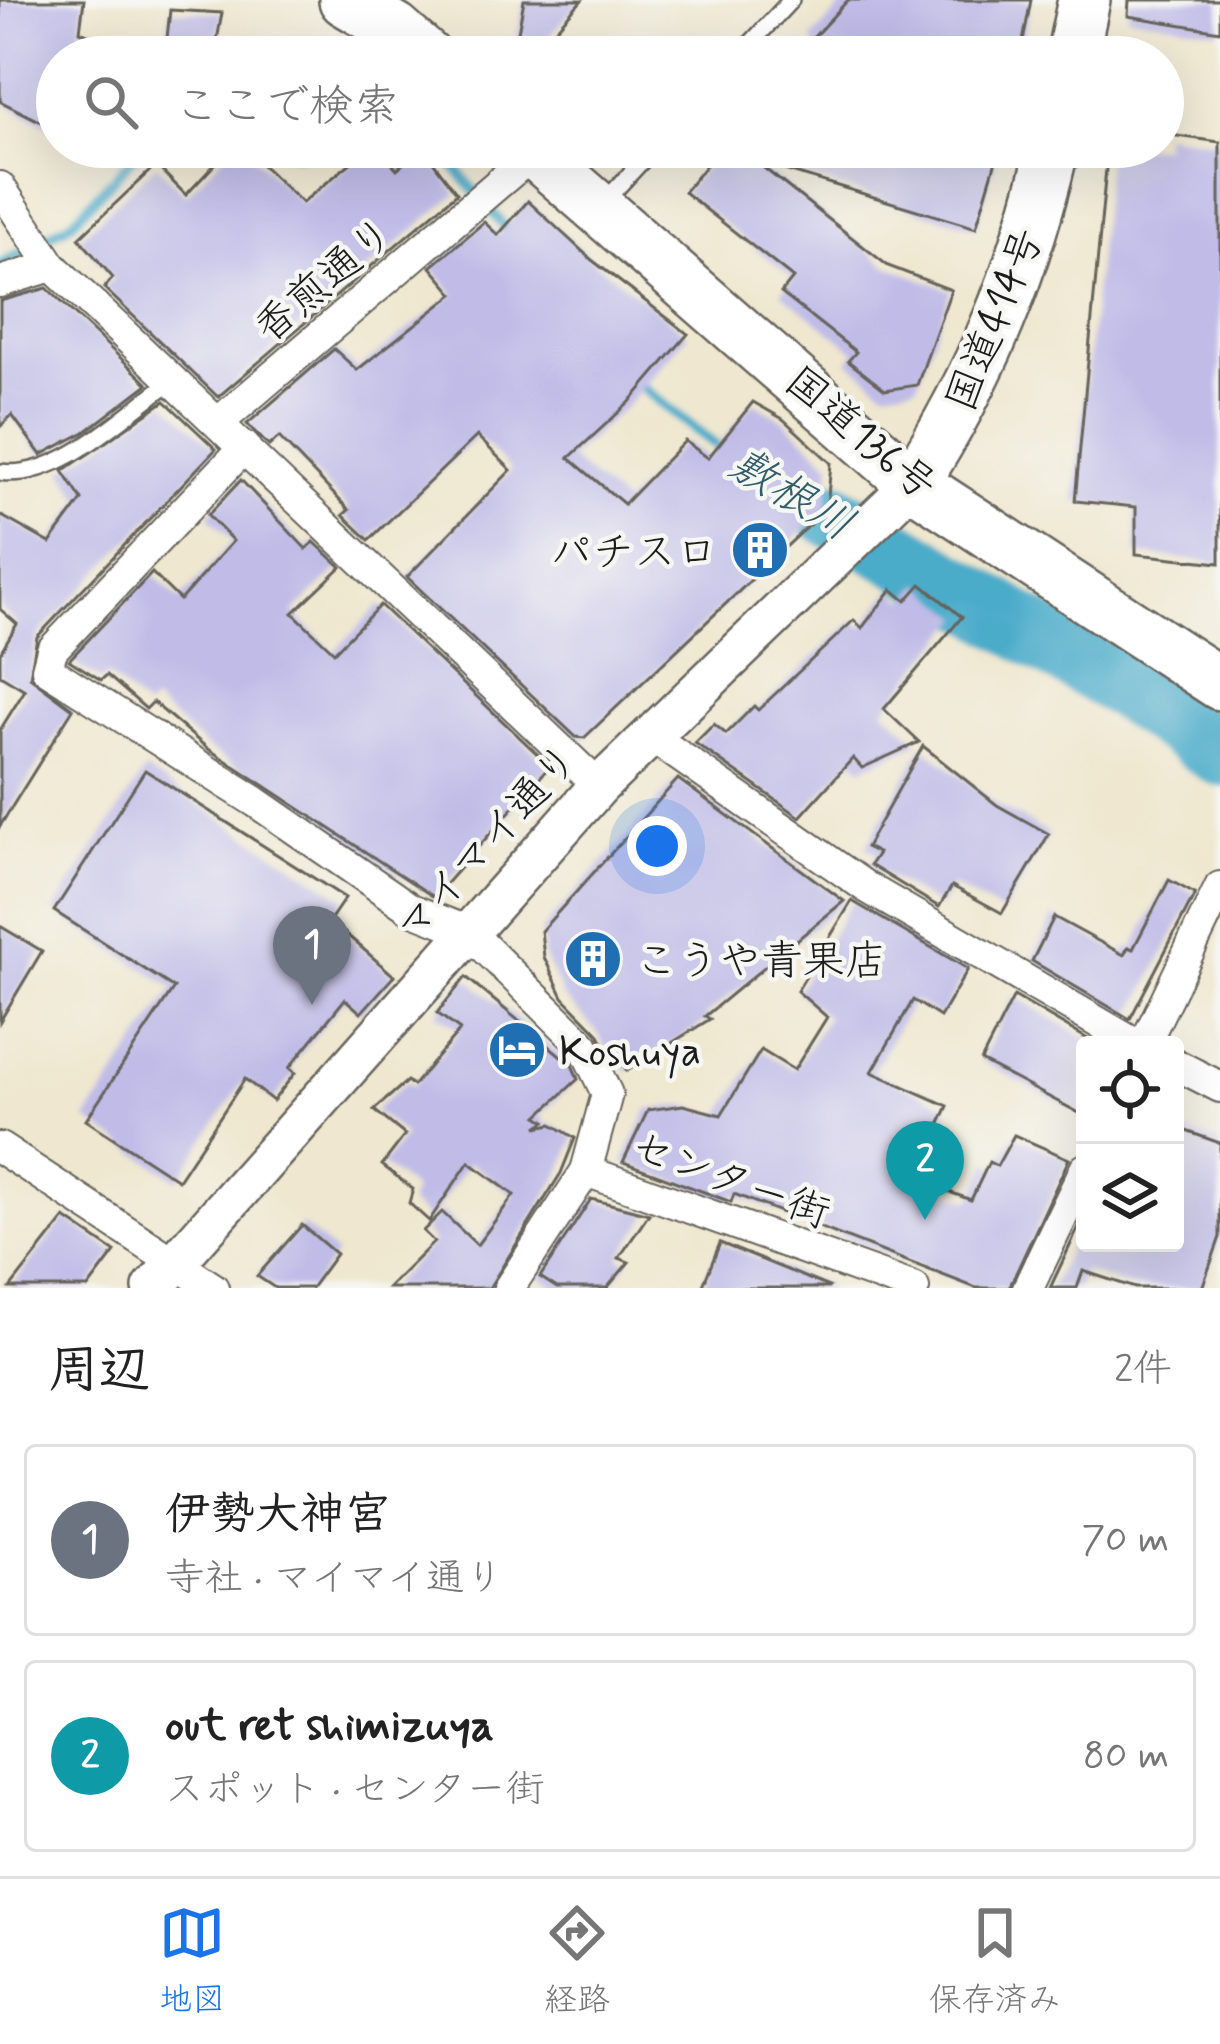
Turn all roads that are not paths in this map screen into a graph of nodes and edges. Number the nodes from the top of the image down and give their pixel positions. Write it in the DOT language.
graph roads {
  1 [pos="345,0"];
  2 [pos="790,0"];
  3 [pos="1084,0"];
  4 [pos="403,36"];
  5 [pos="757,36"];
  6 [pos="1076,36"];
  7 [pos="513,168"];
  8 [pos="551,168"];
  9 [pos="636,168"];
  10 [pos="1046,168"];
  11 [pos="0,187"];
  12 [pos="597,210"];
  13 [pos="52,266"];
  14 [pos="0,282"];
  15 [pos="174,379"];
  16 [pos="220,422"];
  17 [pos="245,447"];
  18 [pos="0,472"];
  19 [pos="914,483"];
  20 [pos="1220,684"];
  21 [pos="651,736"];
  22 [pos="598,786"];
  23 [pos="1220,887"];
  24 [pos="469,932"];
  25 [pos="1125,1036"];
  26 [pos="1146,1036"];
  27 [pos="1184,1069"];
  28 [pos="1220,1087"];
  29 [pos="0,1148"];
  30 [pos="586,1171"];
  31 [pos="1076,1188"];
  32 [pos="164,1274"];
  33 [pos="212,1288"];
  34 [pos="508,1288"];
  35 [pos="914,1288"];
  36 [pos="1028,1288"];
  1 -- 4 [label="highway"];
  2 -- 5 [label="lane"];
  3 -- 6 [label="highway"];
  7 -- 16 [label="street, 香煎通り"];
  8 -- 12 [label="highway, 国道136号"];
  9 -- 12 [label="lane"];
  10 -- 19 [label="highway, 国道414号"];
  11 -- 13 [label="street"];
  12 -- 19 [label="highway, 国道136号"];
  13 -- 14 [label="street"];
  13 -- 15 [label="street"];
  15 -- 16 [label="street"];
  15 -- 18 [label="lane"];
  16 -- 17 [label="street"];
  17 -- 22 [label="street"];
  17 -- 24 [label="street"];
  19 -- 20 [label="highway, 国道136号"];
  19 -- 21 [label="street, マイマイ通り"];
  21 -- 22 [label="street, マイマイ通り"];
  21 -- 25 [label="street"];
  22 -- 24 [label="street, マイマイ通り"];
  23 -- 26 [label="street"];
  24 -- 30 [label="street"];
  24 -- 32 [label="street, マイマイ通り"];
  27 -- 28 [label="street"];
  29 -- 32 [label="street"];
  30 -- 34 [label="street"];
  30 -- 35 [label="street, センター街"];
  31 -- 36 [label="street"];
  32 -- 33 [label="street"];
}
